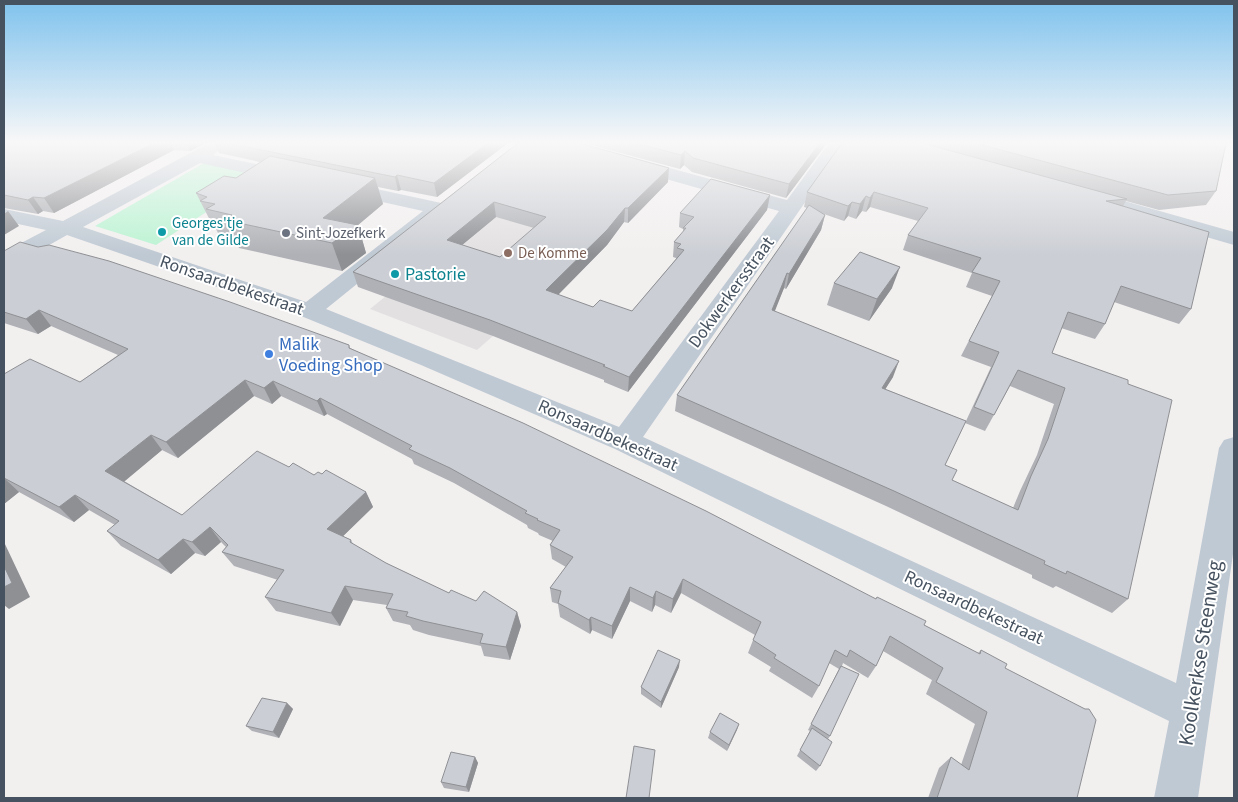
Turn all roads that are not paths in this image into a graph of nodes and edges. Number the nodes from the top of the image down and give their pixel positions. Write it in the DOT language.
graph roads {
  1 [pos="154,180"];
  2 [pos="309,180"];
  3 [pos="693,180"];
  4 [pos="812,180"];
  5 [pos="1080,194"];
  6 [pos="792,208"];
  7 [pos="4,215"];
  8 [pos="66,228"];
  9 [pos="1234,239"];
  10 [pos="4,261"];
  11 [pos="309,311"];
  12 [pos="625,441"];
  13 [pos="1234,448"];
  14 [pos="1190,710"];
  15 [pos="1176,798"];
  1 -- 8 [label="street"];
  2 -- 11 [label="street"];
  3 -- 6 [label="street"];
  4 -- 6 [label="street, Dokwerkersstraat"];
  5 -- 9 [label="street"];
  6 -- 12 [label="street, Dokwerkersstraat"];
  7 -- 8 [label="street, Ronsaardbekestraat"];
  8 -- 10 [label="street"];
  8 -- 11 [label="street, Ronsaardbekestraat"];
  11 -- 12 [label="street, Ronsaardbekestraat"];
  12 -- 14 [label="street, Ronsaardbekestraat"];
  13 -- 14 [label="street, Koolkerkse Steenweg"];
  14 -- 15 [label="street, Koolkerkse Steenweg"];
}
